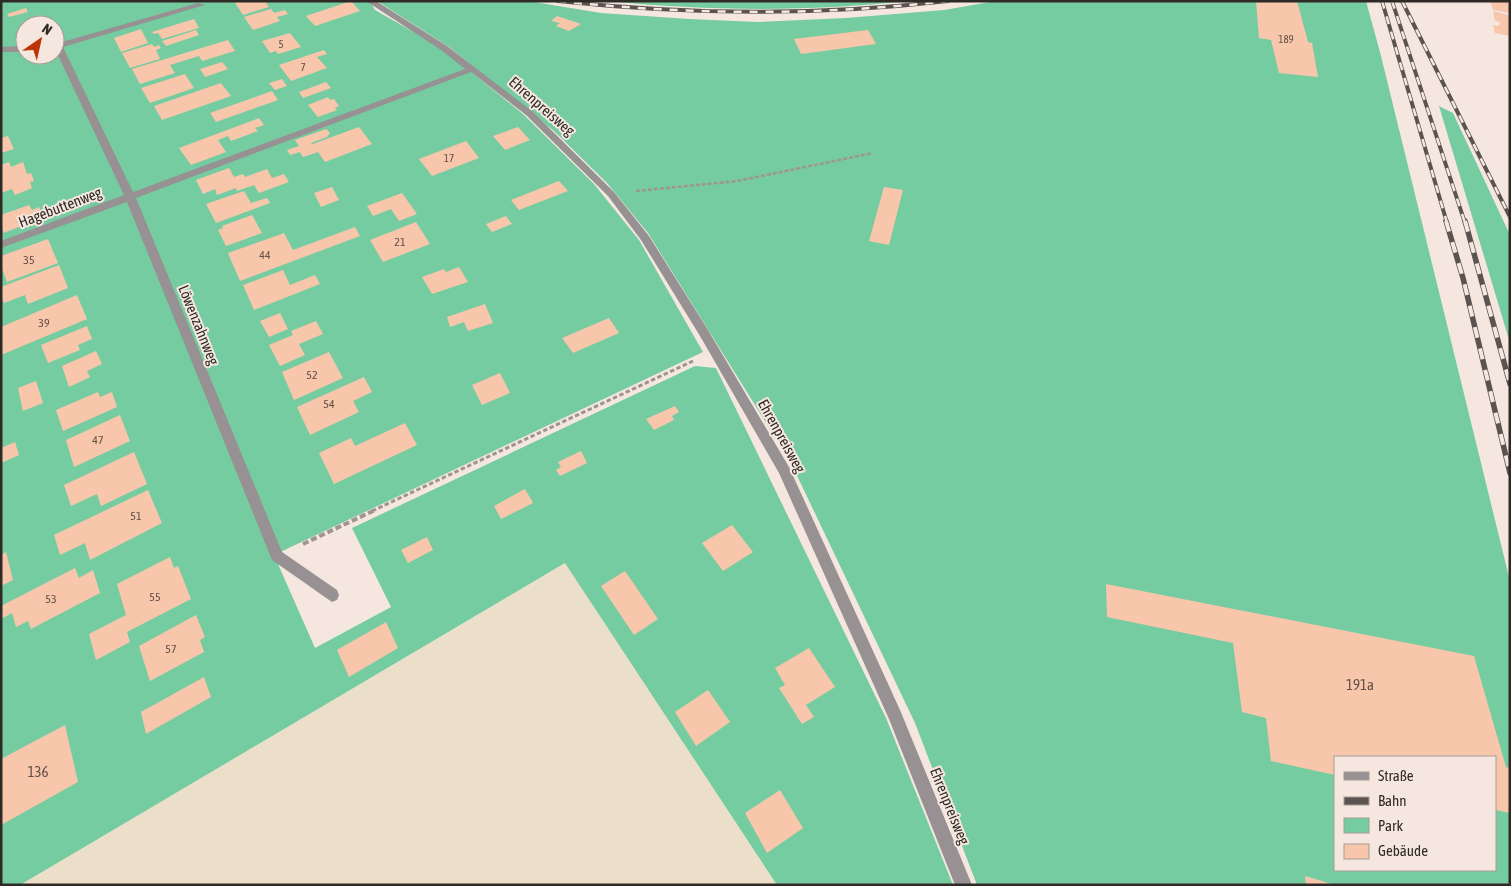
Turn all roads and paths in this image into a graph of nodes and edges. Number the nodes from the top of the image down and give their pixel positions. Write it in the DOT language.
graph roads {
  1 [pos="370,1"];
  2 [pos="201,5"];
  3 [pos="65,45"];
  4 [pos="15,49"];
  5 [pos="1,50"];
  6 [pos="65,63"];
  7 [pos="472,69"];
  8 [pos="874,152"];
  9 [pos="611,194"];
  10 [pos="130,197"];
  11 [pos="1,245"];
  12 [pos="715,352"];
  13 [pos="277,556"];
  14 [pos="332,595"];
  15 [pos="964,885"];
  1 -- 7 [label="street, Ehrenpreisweg"];
  2 -- 3 [label="street, Löwenzahnweg"];
  4 -- 5 [label="street"];
  6 -- 10 [label="street, Löwenzahnweg"];
  7 -- 9 [label="street, Ehrenpreisweg"];
  7 -- 10 [label="street"];
  8 -- 9 [label="path"];
  9 -- 12 [label="street, Ehrenpreisweg"];
  10 -- 11 [label="street, Hagebuttenweg"];
  10 -- 13 [label="street, Löwenzahnweg"];
  12 -- 13 [label="path"];
  12 -- 15 [label="street, Ehrenpreisweg"];
  13 -- 14 [label="street"];
}
